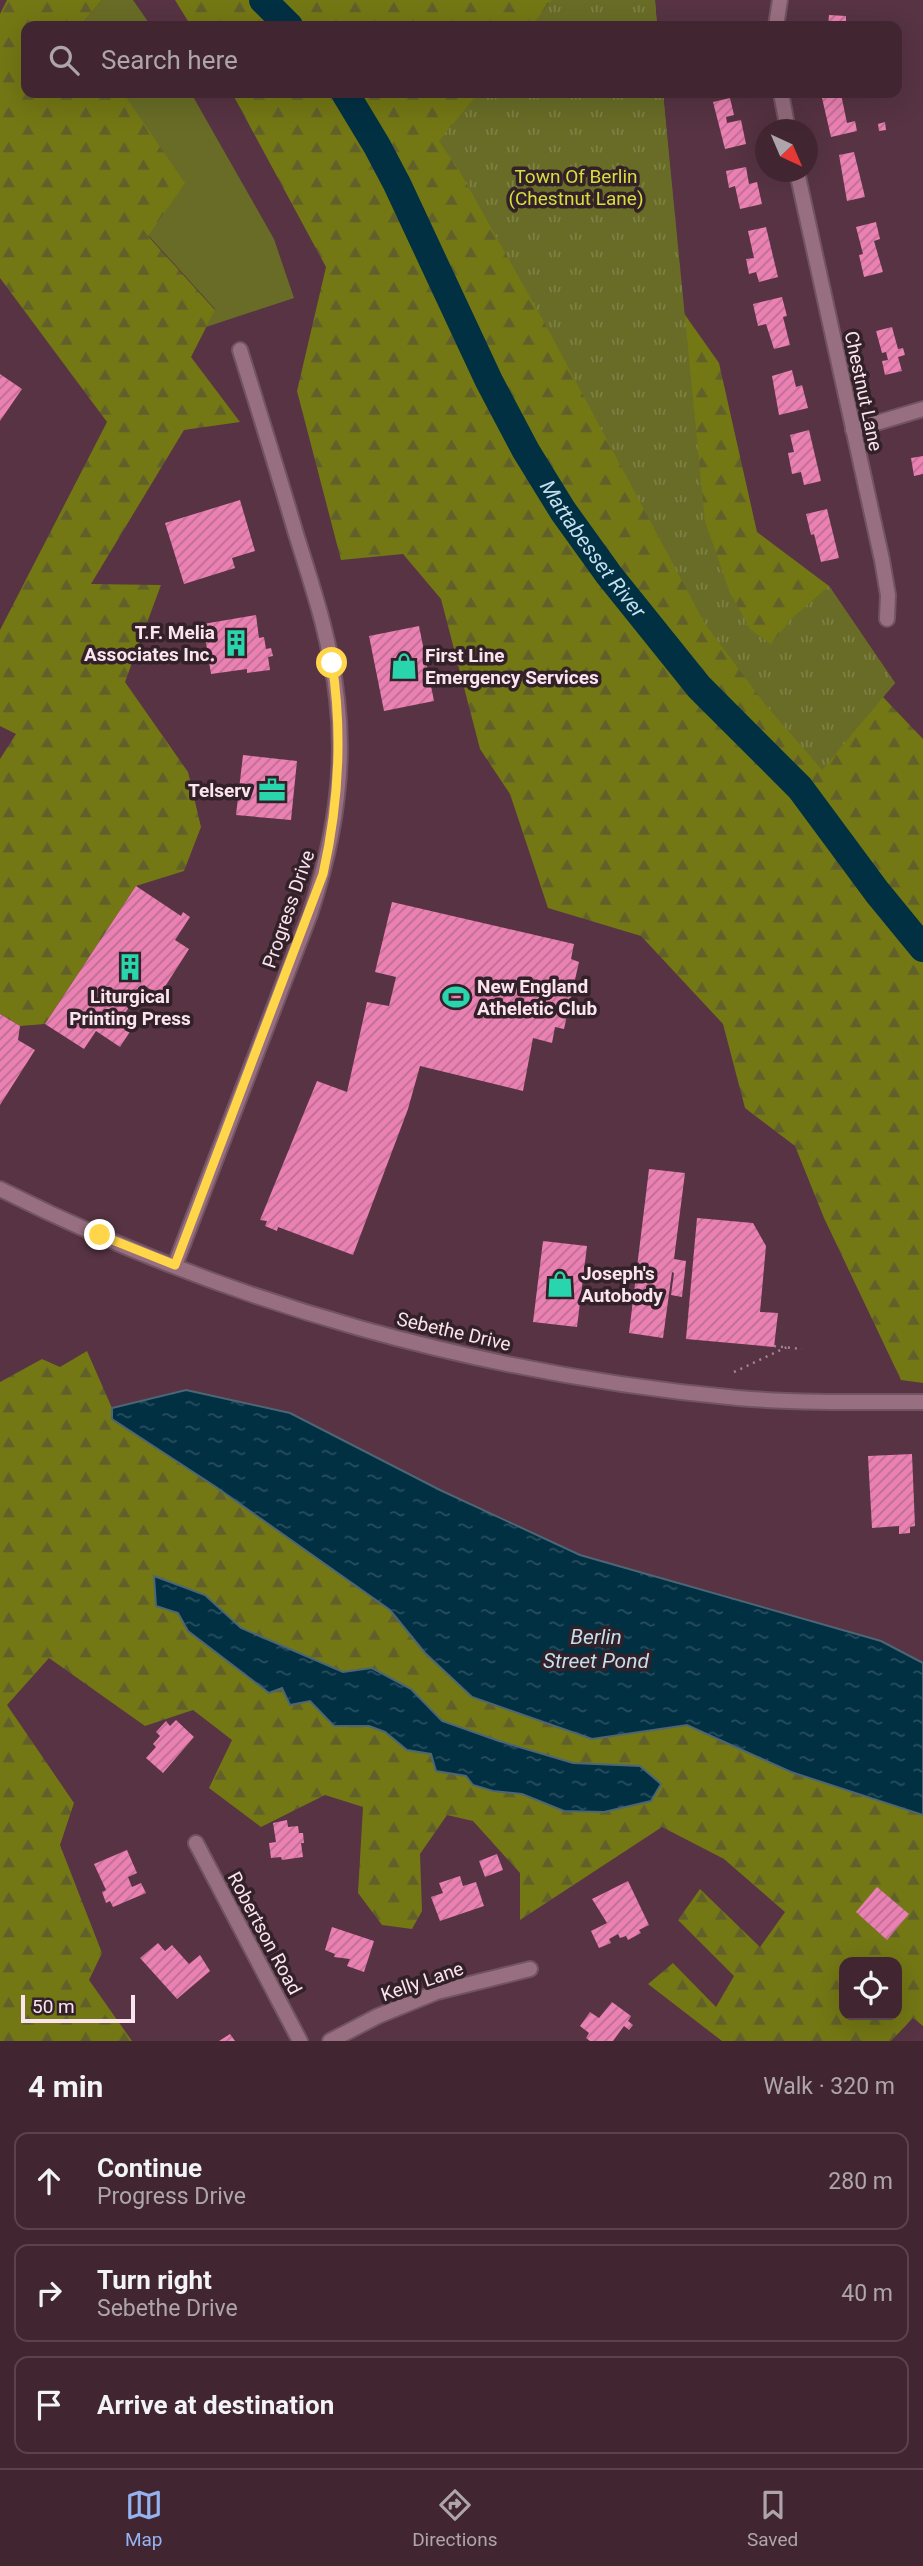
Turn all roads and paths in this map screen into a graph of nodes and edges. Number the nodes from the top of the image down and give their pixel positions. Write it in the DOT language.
graph roads {
  1 [pos="780,0"];
  2 [pos="777,21"];
  3 [pos="781,98"];
  4 [pos="786,119"];
  5 [pos="799,182"];
  6 [pos="240,350"];
  7 [pos="923,409"];
  8 [pos="853,430"];
  9 [pos="887,619"];
  10 [pos="0,1189"];
  11 [pos="175,1265"];
  12 [pos="774,1346"];
  13 [pos="787,1347"];
  14 [pos="802,1349"];
  15 [pos="734,1372"];
  16 [pos="923,1402"];
  17 [pos="196,1843"];
  18 [pos="530,1969"];
  19 [pos="300,2041"];
  20 [pos="330,2041"];
  1 -- 2 [label="street"];
  3 -- 4 [label="street"];
  5 -- 8 [label="street, Chestnut Lane"];
  6 -- 11 [label="street, Progress Drive"];
  7 -- 8 [label="street"];
  8 -- 9 [label="street, Chestnut Lane"];
  10 -- 11 [label="street, Sebethe Drive"];
  11 -- 16 [label="street, Sebethe Drive"];
  12 -- 13 [label="path"];
  13 -- 14 [label="path"];
  13 -- 15 [label="path"];
  17 -- 19 [label="street, Robertson Road"];
  18 -- 20 [label="street, Kelly Lane"];
}
